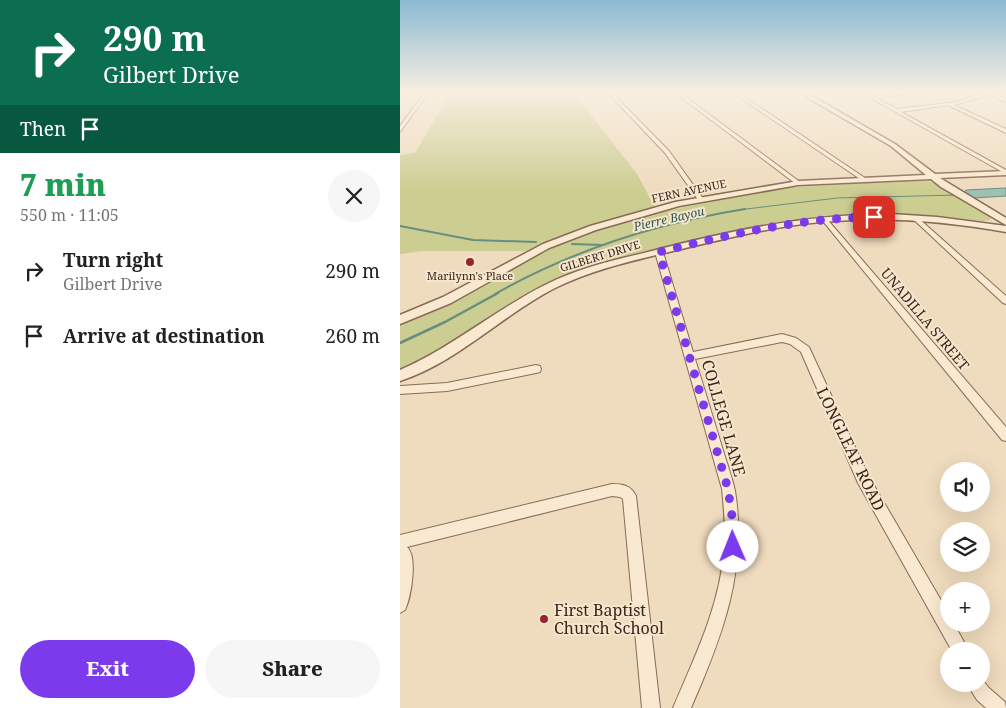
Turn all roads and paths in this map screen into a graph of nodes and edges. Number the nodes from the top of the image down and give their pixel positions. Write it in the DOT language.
graph roads {
  1 [pos="641,125"];
  2 [pos="720,125"];
  3 [pos="783,125"];
  4 [pos="858,125"];
  5 [pos="921,125"];
  6 [pos="993,125"];
  7 [pos="1006,131"];
  8 [pos="1006,173"];
  9 [pos="934,177"];
  10 [pos="865,180"];
  11 [pos="798,184"];
  12 [pos="701,200"];
  13 [pos="988,209"];
  14 [pos="916,218"];
  15 [pos="824,219"];
  16 [pos="1006,222"];
  17 [pos="982,224"];
  18 [pos="1006,229"];
  19 [pos="659,252"];
  20 [pos="1006,301"];
  21 [pos="400,320"];
  22 [pos="690,356"];
  23 [pos="536,369"];
  24 [pos="401,376"];
  25 [pos="400,390"];
  26 [pos="1006,436"];
  27 [pos="400,542"];
  28 [pos="400,551"];
  29 [pos="400,605"];
  30 [pos="956,642"];
  31 [pos="982,692"];
  32 [pos="651,708"];
  33 [pos="682,708"];
  34 [pos="999,708"];
  1 -- 12 [label="street"];
  2 -- 11 [label="street"];
  3 -- 10 [label="street"];
  4 -- 9 [label="street"];
  5 -- 8 [label="street"];
  6 -- 7 [label="street"];
  8 -- 9 [label="street, FERN AVENUE"];
  9 -- 10 [label="street, FERN AVENUE"];
  9 -- 13 [label="street"];
  10 -- 11 [label="street, FERN AVENUE"];
  11 -- 12 [label="street, FERN AVENUE"];
  12 -- 21 [label="street, FERN AVENUE"];
  13 -- 16 [label="street"];
  13 -- 17 [label="street"];
  14 -- 15 [label="street, GILBERT DRIVE"];
  14 -- 17 [label="street, GILBERT DRIVE"];
  14 -- 20 [label="street"];
  15 -- 19 [label="street, GILBERT DRIVE"];
  15 -- 26 [label="street, UNADILLA STREET"];
  17 -- 18 [label="street, GILBERT DRIVE"];
  19 -- 22 [label="street, COLLEGE LANE"];
  19 -- 24 [label="street, GILBERT DRIVE"];
  22 -- 30 [label="street, LONGLEAF ROAD"];
  22 -- 33 [label="street, COLLEGE LANE"];
  23 -- 25 [label="street"];
  27 -- 32 [label="street"];
  28 -- 29 [label="street"];
  31 -- 34 [label="street"];
}
